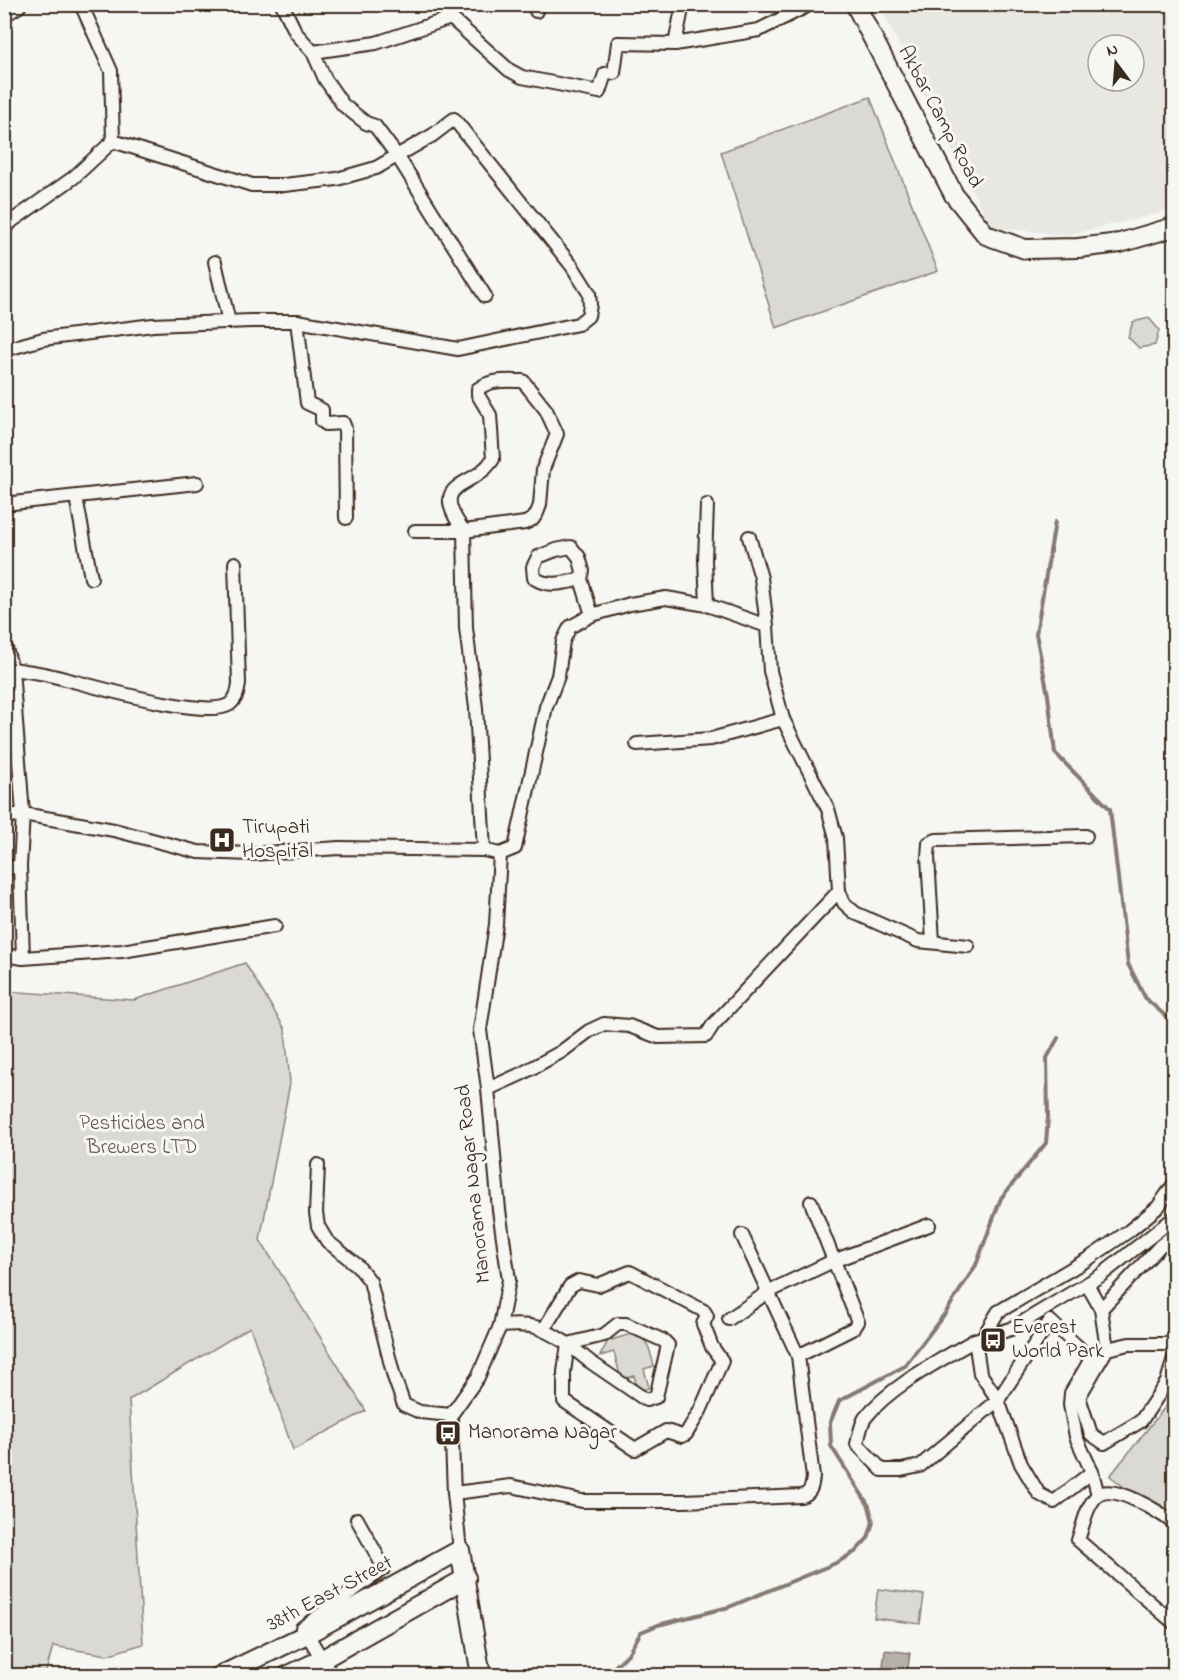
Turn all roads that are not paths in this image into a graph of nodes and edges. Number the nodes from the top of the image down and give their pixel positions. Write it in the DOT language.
graph roads {
  1 [pos="17,4"];
  2 [pos="81,4"];
  3 [pos="282,4"];
  4 [pos="439,4"];
  5 [pos="683,4"];
  6 [pos="811,4"];
  7 [pos="855,4"];
  8 [pos="4,12"];
  9 [pos="451,18"];
  10 [pos="675,44"];
  11 [pos="313,52"];
  12 [pos="113,141"];
  13 [pos="398,157"];
  14 [pos="1174,227"];
  15 [pos="4,230"];
  16 [pos="215,261"];
  17 [pos="485,296"];
  18 [pos="297,321"];
  19 [pos="229,322"];
  20 [pos="4,350"];
  21 [pos="197,483"];
  22 [pos="76,496"];
  23 [pos="4,504"];
  24 [pos="707,505"];
  25 [pos="346,518"];
  26 [pos="415,531"];
  27 [pos="464,531"];
  28 [pos="749,537"];
  29 [pos="235,564"];
  30 [pos="91,578"];
  31 [pos="581,579"];
  32 [pos="707,605"];
  33 [pos="592,615"];
  34 [pos="767,626"];
  35 [pos="4,642"];
  36 [pos="12,669"];
  37 [pos="783,719"];
  38 [pos="637,744"];
  39 [pos="23,814"];
  40 [pos="4,817"];
  41 [pos="1086,836"];
  42 [pos="484,850"];
  43 [pos="500,854"];
  44 [pos="20,866"];
  45 [pos="4,869"];
  46 [pos="839,891"];
  47 [pos="275,926"];
  48 [pos="933,942"];
  49 [pos="968,946"];
  50 [pos="4,955"];
  51 [pos="23,958"];
  52 [pos="488,1089"];
  53 [pos="318,1165"];
  54 [pos="1174,1184"];
  55 [pos="811,1202"];
  56 [pos="1174,1218"];
  57 [pos="929,1226"];
  58 [pos="742,1235"];
  59 [pos="1174,1235"];
  60 [pos="1088,1259"];
  61 [pos="833,1261"];
  62 [pos="1100,1276"];
  63 [pos="1087,1284"];
  64 [pos="768,1292"];
  65 [pos="1101,1309"];
  66 [pos="729,1319"];
  67 [pos="500,1326"];
  68 [pos="544,1329"];
  69 [pos="979,1339"];
  70 [pos="568,1344"];
  71 [pos="1174,1344"];
  72 [pos="1107,1349"];
  73 [pos="798,1356"];
  74 [pos="1174,1358"];
  75 [pos="998,1400"];
  76 [pos="451,1415"];
  77 [pos="1092,1472"];
  78 [pos="454,1493"];
  79 [pos="1098,1495"];
  80 [pos="357,1519"];
  81 [pos="1174,1522"];
  82 [pos="460,1550"];
  83 [pos="466,1578"];
  84 [pos="1174,1623"];
  85 [pos="304,1631"];
  86 [pos="321,1660"];
  87 [pos="220,1676"];
  88 [pos="287,1676"];
  89 [pos="332,1676"];
  90 [pos="481,1676"];
  1 -- 8 [label="street"];
  2 -- 12 [label="street"];
  3 -- 11 [label="street"];
  4 -- 9 [label="street"];
  5 -- 10 [label="street"];
  6 -- 10 [label="street"];
  7 -- 14 [label="street, Akbar Camp Road"];
  9 -- 10 [label="street"];
  9 -- 11 [label="street"];
  11 -- 13 [label="street"];
  12 -- 13 [label="street"];
  12 -- 15 [label="street"];
  13 -- 17 [label="street"];
  13 -- 18 [label="street"];
  16 -- 19 [label="street"];
  18 -- 19 [label="street"];
  18 -- 25 [label="street"];
  19 -- 20 [label="street"];
  21 -- 22 [label="street"];
  22 -- 23 [label="street"];
  22 -- 30 [label="street"];
  24 -- 32 [label="street"];
  26 -- 27 [label="street"];
  27 -- 27 [label="street"];
  27 -- 42 [label="street"];
  28 -- 34 [label="street"];
  29 -- 36 [label="street"];
  31 -- 33 [label="street"];
  32 -- 33 [label="street"];
  32 -- 34 [label="street"];
  33 -- 43 [label="street"];
  34 -- 37 [label="street"];
  35 -- 36 [label="street"];
  36 -- 39 [label="street"];
  37 -- 38 [label="street"];
  37 -- 46 [label="street"];
  39 -- 40 [label="street"];
  39 -- 42 [label="street"];
  39 -- 44 [label="street"];
  41 -- 48 [label="street"];
  42 -- 43 [label="street"];
  43 -- 52 [label="street, Manorama Nagar Road"];
  44 -- 45 [label="street"];
  44 -- 51 [label="street"];
  46 -- 48 [label="street"];
  46 -- 52 [label="street"];
  47 -- 51 [label="street"];
  48 -- 49 [label="street"];
  50 -- 51 [label="street"];
  52 -- 67 [label="street, Manorama Nagar Road"];
  53 -- 76 [label="street"];
  54 -- 60 [label="street"];
  55 -- 61 [label="street"];
  56 -- 62 [label="street"];
  57 -- 61 [label="street"];
  58 -- 64 [label="street"];
  59 -- 65 [label="street"];
  60 -- 62 [label="street"];
  60 -- 69 [label="street"];
  61 -- 64 [label="street"];
  61 -- 73 [label="street"];
  62 -- 63 [label="street"];
  63 -- 65 [label="street"];
  63 -- 69 [label="street"];
  64 -- 66 [label="street"];
  64 -- 73 [label="street"];
  65 -- 72 [label="street"];
  67 -- 68 [label="street"];
  67 -- 76 [label="street, Manorama Nagar Road"];
  68 -- 70 [label="street"];
  68 -- 70 [label="street"];
  69 -- 75 [label="street"];
  69 -- 75 [label="street"];
  70 -- 70 [label="street"];
  71 -- 72 [label="street"];
  72 -- 74 [label="street"];
  73 -- 78 [label="street"];
  75 -- 77 [label="street"];
  75 -- 77 [label="street"];
  76 -- 78 [label="street"];
  77 -- 79 [label="street"];
  78 -- 82 [label="street"];
  79 -- 81 [label="street"];
  79 -- 84 [label="street"];
  80 -- 85 [label="street"];
  82 -- 83 [label="street"];
  82 -- 85 [label="street, 38th East Street"];
  83 -- 86 [label="street"];
  83 -- 90 [label="street"];
  85 -- 86 [label="street"];
  85 -- 87 [label="street, 38th East Street"];
  86 -- 88 [label="street"];
  86 -- 89 [label="street"];
}
